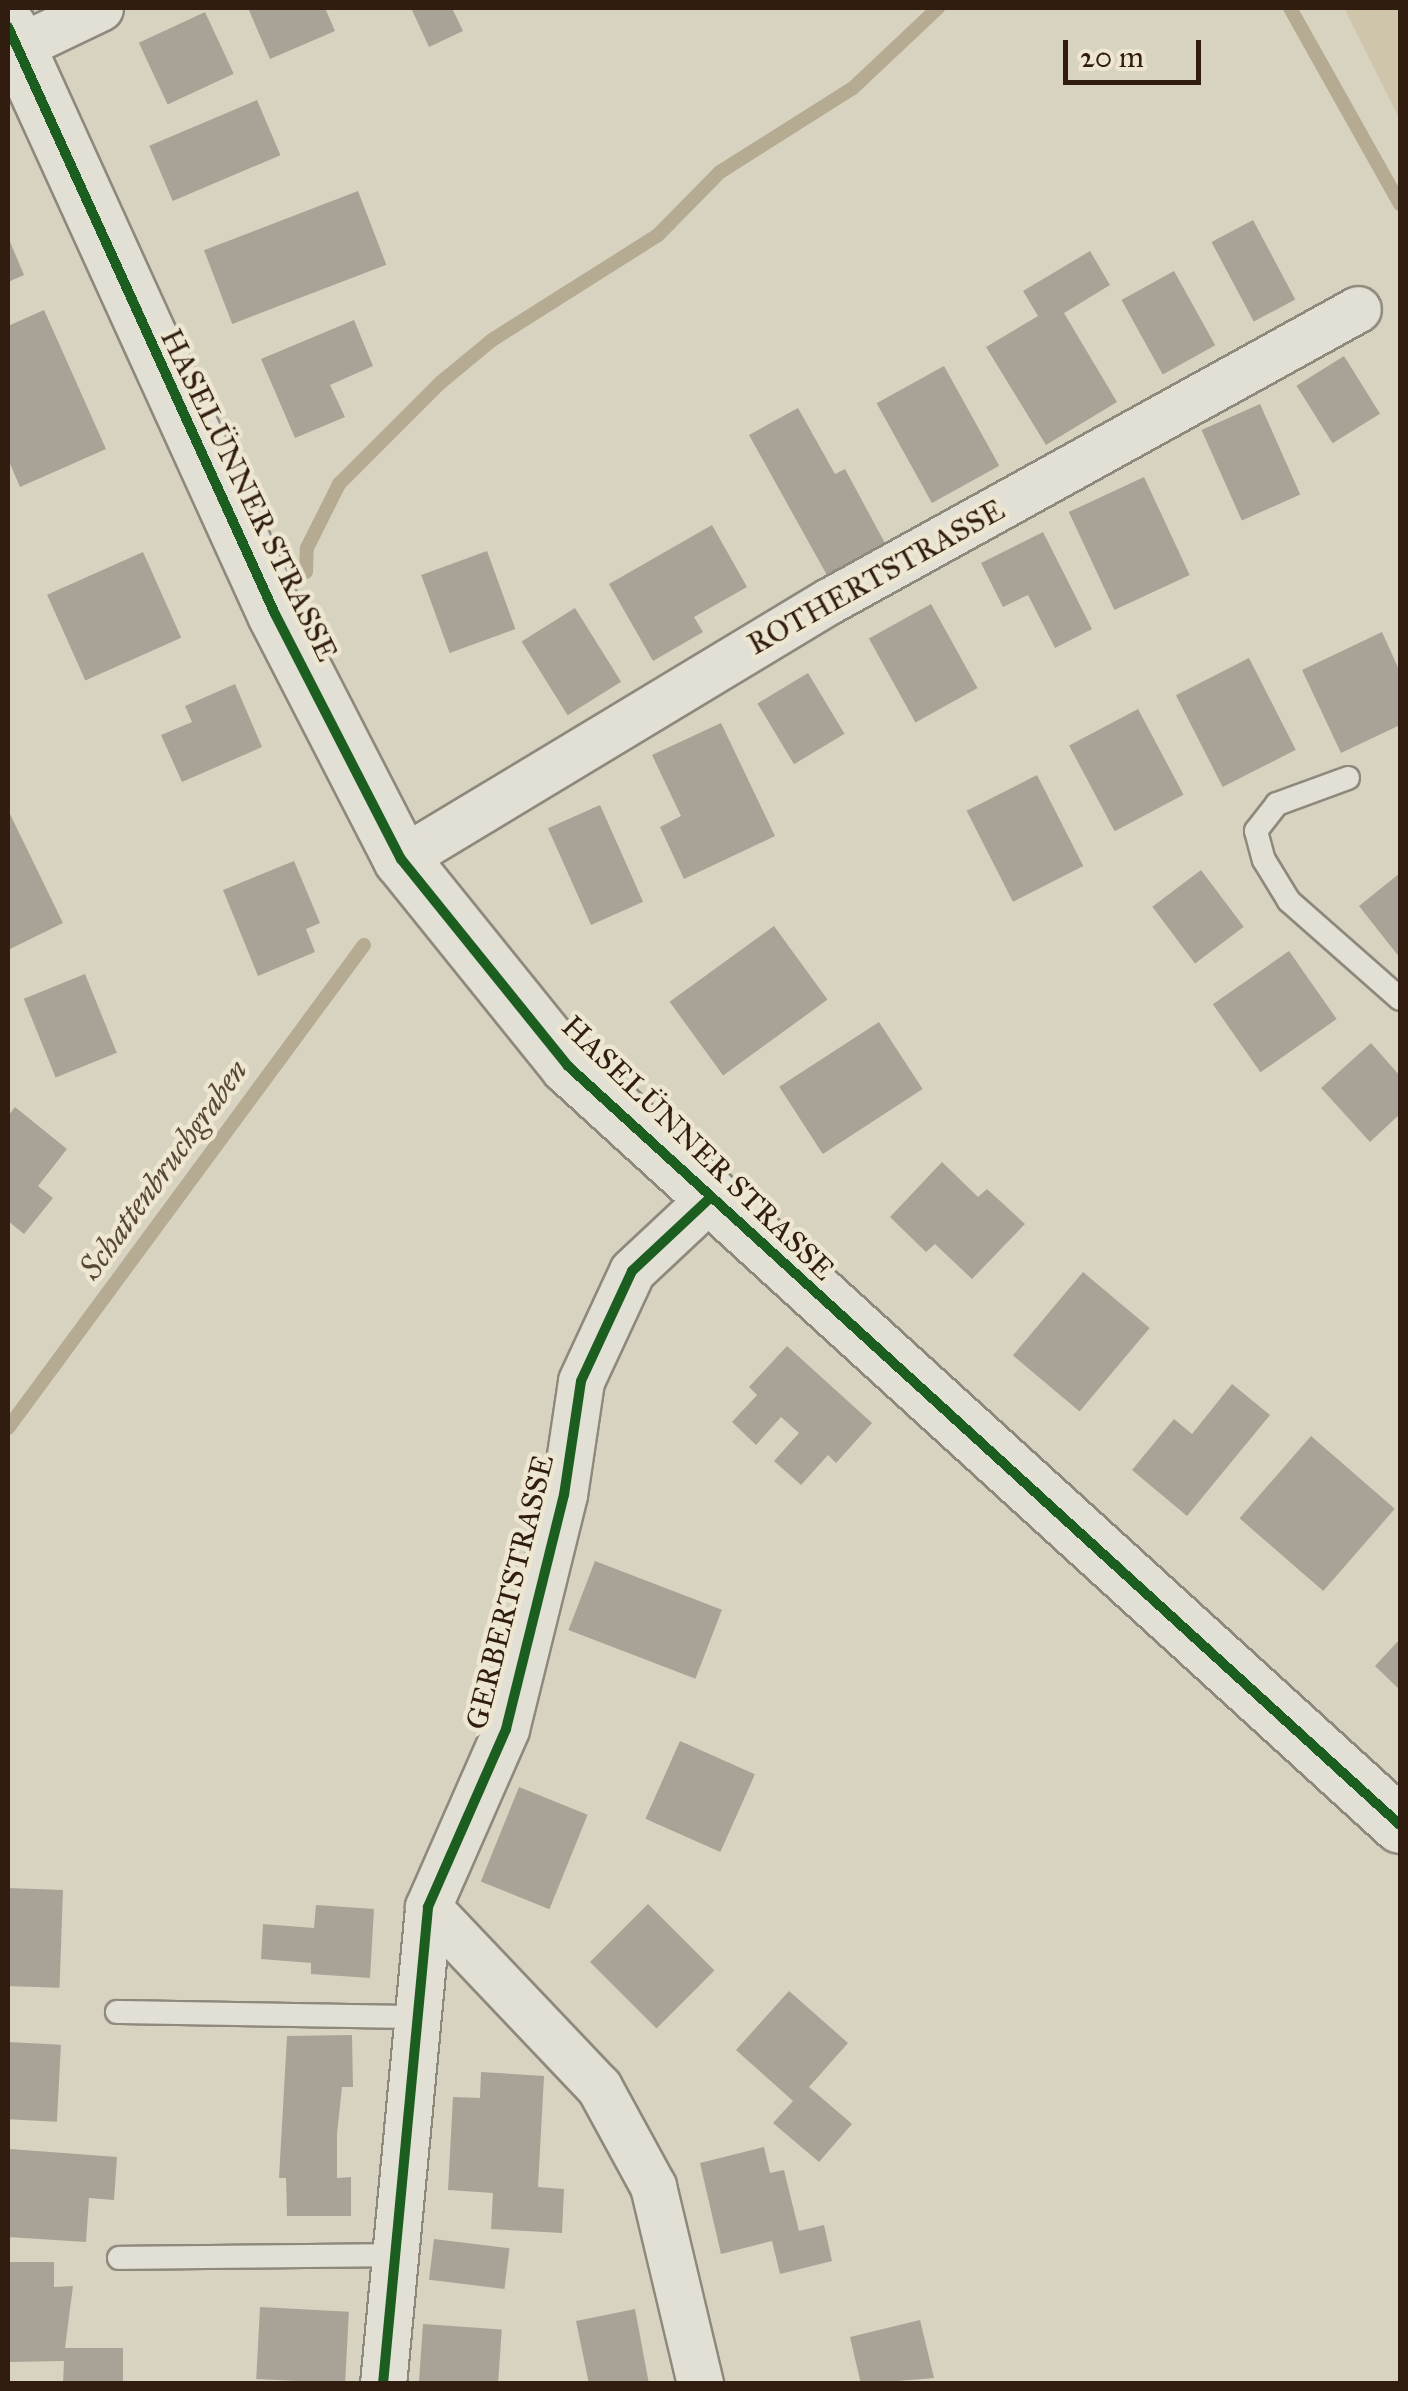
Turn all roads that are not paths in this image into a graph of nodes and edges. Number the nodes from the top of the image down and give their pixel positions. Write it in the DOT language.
graph roads {
  1 [pos="100,8"];
  2 [pos="10,42"];
  3 [pos="1358,309"];
  4 [pos="1348,778"];
  5 [pos="401,859"];
  6 [pos="1400,1000"];
  7 [pos="708,1200"];
  8 [pos="1400,1825"];
  9 [pos="428,1906"];
  10 [pos="117,2012"];
  11 [pos="412,2017"];
  12 [pos="395,2256"];
  13 [pos="119,2258"];
  14 [pos="384,2384"];
  15 [pos="700,2384"];
  1 -- 2 [label="street"];
  2 -- 5 [label="street, HASELÜNNER STRASSE"];
  3 -- 5 [label="street, ROTHERTSTRASSE"];
  4 -- 6 [label="lane"];
  5 -- 7 [label="street, HASELÜNNER STRASSE"];
  7 -- 8 [label="street, HASELÜNNER STRASSE"];
  7 -- 9 [label="street, GERBERTSTRASSE"];
  9 -- 11 [label="street, GERBERTSTRASSE"];
  9 -- 15 [label="street"];
  10 -- 11 [label="lane"];
  11 -- 12 [label="street, GERBERTSTRASSE"];
  12 -- 13 [label="lane"];
  12 -- 14 [label="street, GERBERTSTRASSE"];
}
